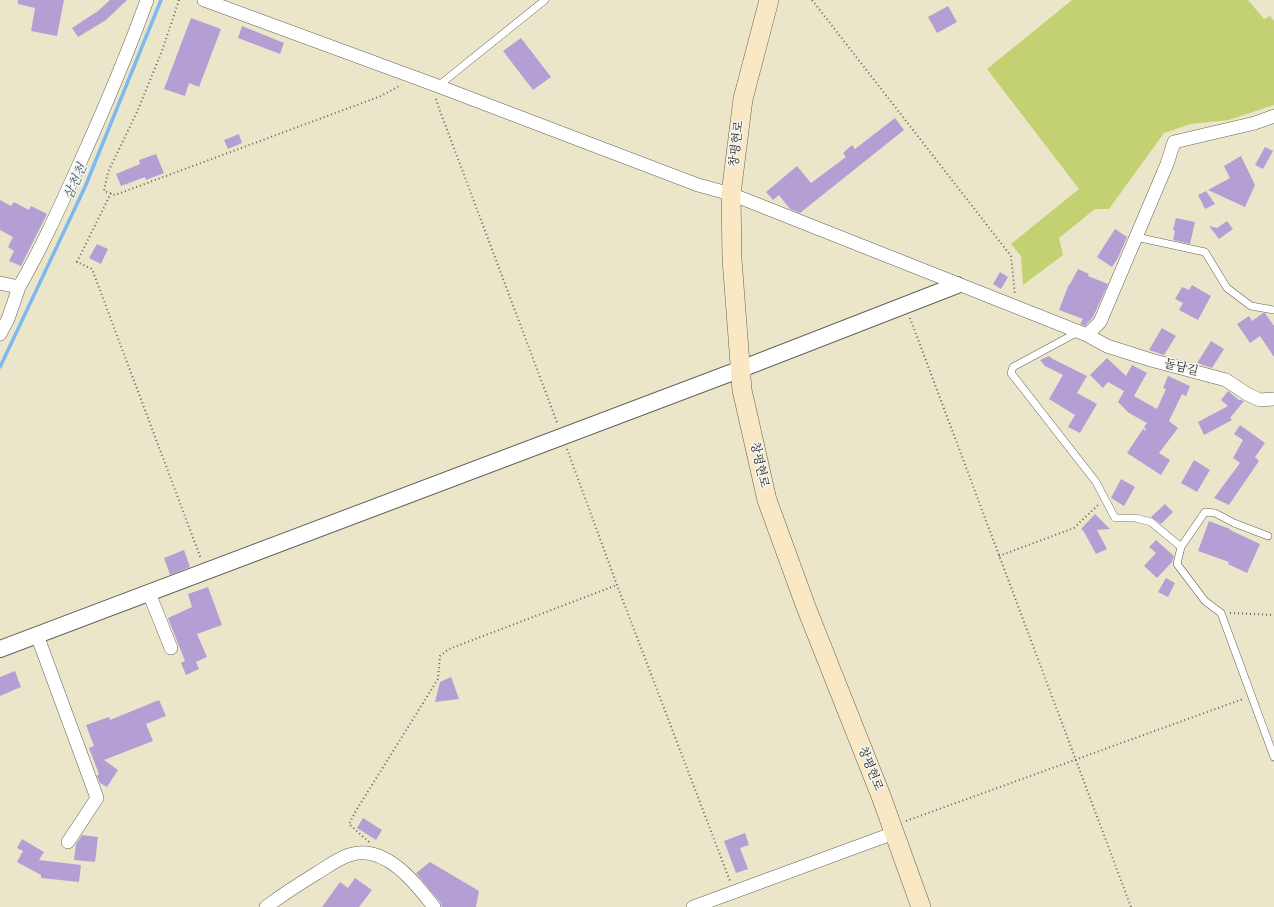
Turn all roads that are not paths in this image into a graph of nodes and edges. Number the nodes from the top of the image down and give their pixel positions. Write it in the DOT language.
graph roads {
  1 [pos="146,0"];
  2 [pos="204,0"];
  3 [pos="545,0"];
  4 [pos="769,0"];
  5 [pos="438,86"];
  6 [pos="1274,116"];
  7 [pos="731,194"];
  8 [pos="1136,237"];
  9 [pos="0,283"];
  10 [pos="957,285"];
  11 [pos="19,287"];
  12 [pos="1274,310"];
  13 [pos="0,334"];
  14 [pos="1082,334"];
  15 [pos="740,369"];
  16 [pos="1274,400"];
  17 [pos="1268,536"];
  18 [pos="1181,547"];
  19 [pos="149,593"];
  20 [pos="37,635"];
  21 [pos="171,648"];
  22 [pos="0,649"];
  23 [pos="1274,757"];
  24 [pos="893,830"];
  25 [pos="68,842"];
  26 [pos="266,907"];
  27 [pos="434,907"];
  28 [pos="693,907"];
  29 [pos="921,907"];
  1 -- 11 [label="street"];
  2 -- 5 [label="street, 돌담길"];
  3 -- 5 [label="lane"];
  4 -- 7 [label="main road, 창평현로"];
  5 -- 7 [label="street, 돌담길"];
  6 -- 8 [label="street"];
  7 -- 10 [label="street, 돌담길"];
  7 -- 15 [label="main road, 창평현로"];
  8 -- 12 [label="lane"];
  8 -- 14 [label="street"];
  9 -- 11 [label="street"];
  10 -- 14 [label="street, 돌담길"];
  10 -- 15 [label="street"];
  11 -- 13 [label="street"];
  14 -- 16 [label="street, 돌담길"];
  14 -- 18 [label="lane"];
  15 -- 19 [label="street"];
  15 -- 24 [label="main road, 창평현로"];
  17 -- 18 [label="lane"];
  18 -- 23 [label="lane"];
  19 -- 20 [label="street"];
  19 -- 21 [label="street"];
  20 -- 22 [label="street"];
  20 -- 25 [label="street"];
  24 -- 28 [label="street"];
  24 -- 29 [label="main road, 창평현로"];
  26 -- 27 [label="street"];
}
